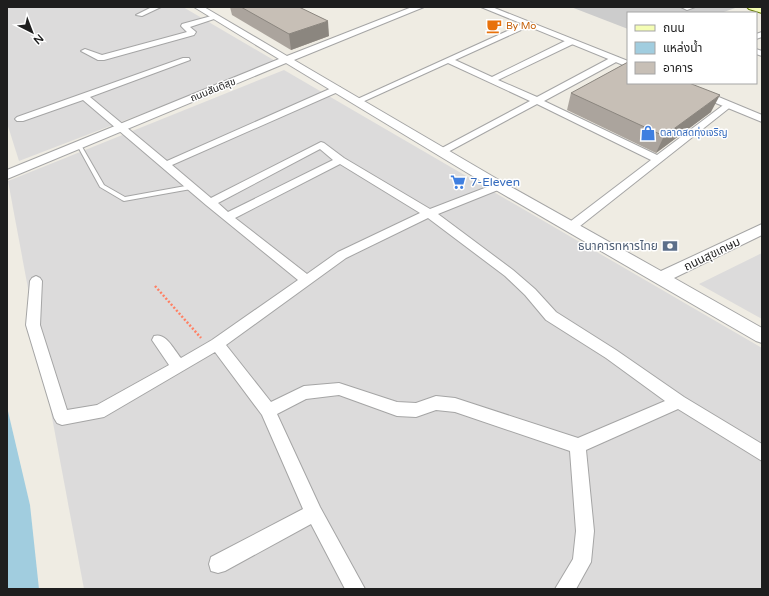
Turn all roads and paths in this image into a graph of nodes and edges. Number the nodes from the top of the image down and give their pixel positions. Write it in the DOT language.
graph roads {
  1 [pos="158,7"];
  2 [pos="198,7"];
  3 [pos="420,7"];
  4 [pos="485,7"];
  5 [pos="683,7"];
  6 [pos="693,7"];
  7 [pos="752,7"];
  8 [pos="762,10"];
  9 [pos="140,15"];
  10 [pos="215,17"];
  11 [pos="527,24"];
  12 [pos="570,42"];
  13 [pos="84,51"];
  14 [pos="288,59"];
  15 [pos="615,59"];
  16 [pos="186,60"];
  17 [pos="449,60"];
  18 [pos="627,64"];
  19 [pos="491,80"];
  20 [pos="679,84"];
  21 [pos="337,89"];
  22 [pos="85,97"];
  23 [pos="357,101"];
  24 [pos="538,101"];
  25 [pos="729,105"];
  26 [pos="762,118"];
  27 [pos="20,119"];
  28 [pos="121,127"];
  29 [pos="79,145"];
  30 [pos="443,151"];
  31 [pos="657,159"];
  32 [pos="340,160"];
  33 [pos="165,165"];
  34 [pos="7,175"];
  35 [pos="499,186"];
  36 [pos="191,187"];
  37 [pos="210,203"];
  38 [pos="428,213"];
  39 [pos="227,217"];
  40 [pos="570,227"];
  41 [pos="762,229"];
  42 [pos="661,278"];
  43 [pos="306,280"];
  44 [pos="36,282"];
  45 [pos="155,286"];
  46 [pos="762,336"];
  47 [pos="159,340"];
  48 [pos="214,346"];
  49 [pos="179,367"];
  50 [pos="679,402"];
  51 [pos="268,411"];
  52 [pos="578,446"];
  53 [pos="762,453"];
  54 [pos="314,513"];
  55 [pos="218,564"];
  56 [pos="355,589"];
  57 [pos="565,589"];
  1 -- 9 [label="street"];
  2 -- 10 [label="street"];
  3 -- 14 [label="street, ถนนสันติสุข"];
  4 -- 11 [label="street"];
  5 -- 6 [label="lane"];
  7 -- 8 [label="main road"];
  10 -- 13 [label="street"];
  10 -- 14 [label="street"];
  11 -- 12 [label="street"];
  11 -- 17 [label="street"];
  12 -- 15 [label="street"];
  12 -- 19 [label="street"];
  14 -- 21 [label="street"];
  14 -- 28 [label="street, ถนนสันติสุข"];
  15 -- 18 [label="street"];
  15 -- 24 [label="street"];
  16 -- 22 [label="street"];
  17 -- 19 [label="street"];
  17 -- 23 [label="street"];
  19 -- 24 [label="street"];
  20 -- 25 [label="street"];
  21 -- 23 [label="street"];
  21 -- 33 [label="street"];
  22 -- 27 [label="street"];
  22 -- 28 [label="street"];
  23 -- 30 [label="street"];
  24 -- 30 [label="street"];
  24 -- 31 [label="street"];
  25 -- 26 [label="street"];
  25 -- 31 [label="street"];
  28 -- 29 [label="street, ถนนสันติสุข"];
  28 -- 33 [label="street"];
  29 -- 34 [label="street, ถนนสันติสุข"];
  29 -- 36 [label="lane"];
  30 -- 35 [label="street"];
  31 -- 40 [label="street"];
  32 -- 37 [label="street"];
  32 -- 38 [label="street"];
  32 -- 39 [label="street"];
  33 -- 36 [label="street"];
  35 -- 38 [label="street"];
  35 -- 40 [label="street"];
  36 -- 37 [label="street"];
  37 -- 39 [label="street"];
  38 -- 43 [label="street"];
  38 -- 50 [label="street"];
  39 -- 43 [label="street"];
  40 -- 42 [label="street"];
  41 -- 42 [label="street, ถนนสุขเกษม"];
  42 -- 46 [label="street"];
  43 -- 48 [label="street"];
  44 -- 49 [label="street"];
  45 -- 48 [label="path"];
  47 -- 49 [label="street"];
  48 -- 49 [label="street"];
  48 -- 51 [label="street"];
  50 -- 52 [label="street"];
  50 -- 53 [label="street"];
  51 -- 52 [label="street"];
  51 -- 54 [label="street"];
  52 -- 57 [label="street"];
  54 -- 55 [label="street"];
  54 -- 56 [label="street"];
}
